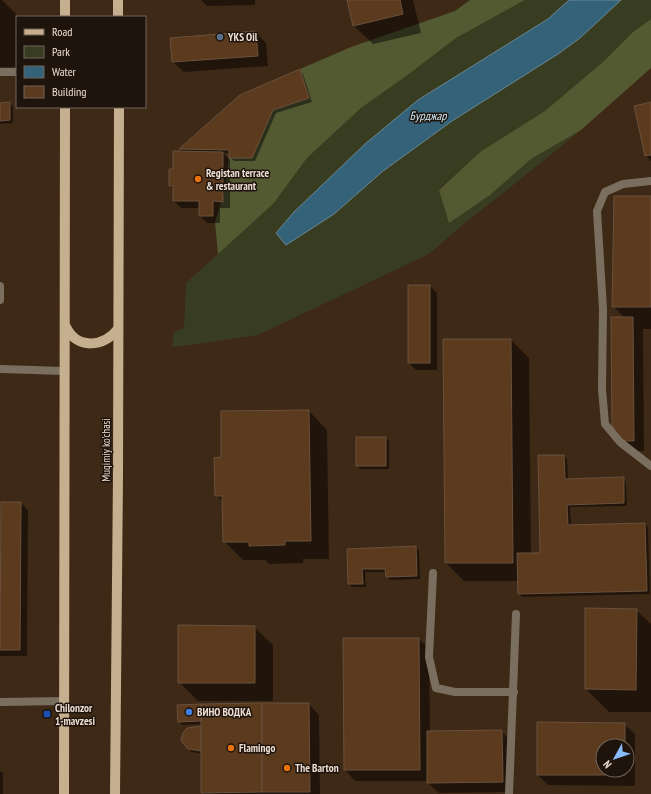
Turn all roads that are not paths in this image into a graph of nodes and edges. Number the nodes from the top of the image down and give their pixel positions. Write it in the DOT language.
graph roads {
  1 [pos="65,0"];
  2 [pos="118,0"];
  3 [pos="65,16"];
  4 [pos="118,16"];
  5 [pos="0,72"];
  6 [pos="16,72"];
  7 [pos="66,108"];
  8 [pos="119,108"];
  9 [pos="651,182"];
  10 [pos="0,286"];
  11 [pos="0,300"];
  12 [pos="66,327"];
  13 [pos="118,329"];
  14 [pos="0,369"];
  15 [pos="66,371"];
  16 [pos="651,466"];
  17 [pos="433,573"];
  18 [pos="516,614"];
  19 [pos="514,692"];
  20 [pos="65,701"];
  21 [pos="0,702"];
  22 [pos="64,794"];
  23 [pos="115,794"];
  24 [pos="509,794"];
  1 -- 3 [label="main road"];
  2 -- 4 [label="main road"];
  5 -- 6 [label="lane"];
  7 -- 12 [label="main road"];
  8 -- 13 [label="main road, Muqimiy ko'chasi"];
  9 -- 16 [label="lane"];
  10 -- 11 [label="lane"];
  12 -- 13 [label="main road"];
  12 -- 15 [label="main road"];
  13 -- 23 [label="main road, Muqimiy ko'chasi"];
  14 -- 15 [label="lane"];
  15 -- 20 [label="main road"];
  17 -- 19 [label="lane"];
  18 -- 19 [label="lane"];
  19 -- 24 [label="lane"];
  20 -- 21 [label="lane"];
  20 -- 22 [label="main road"];
}
